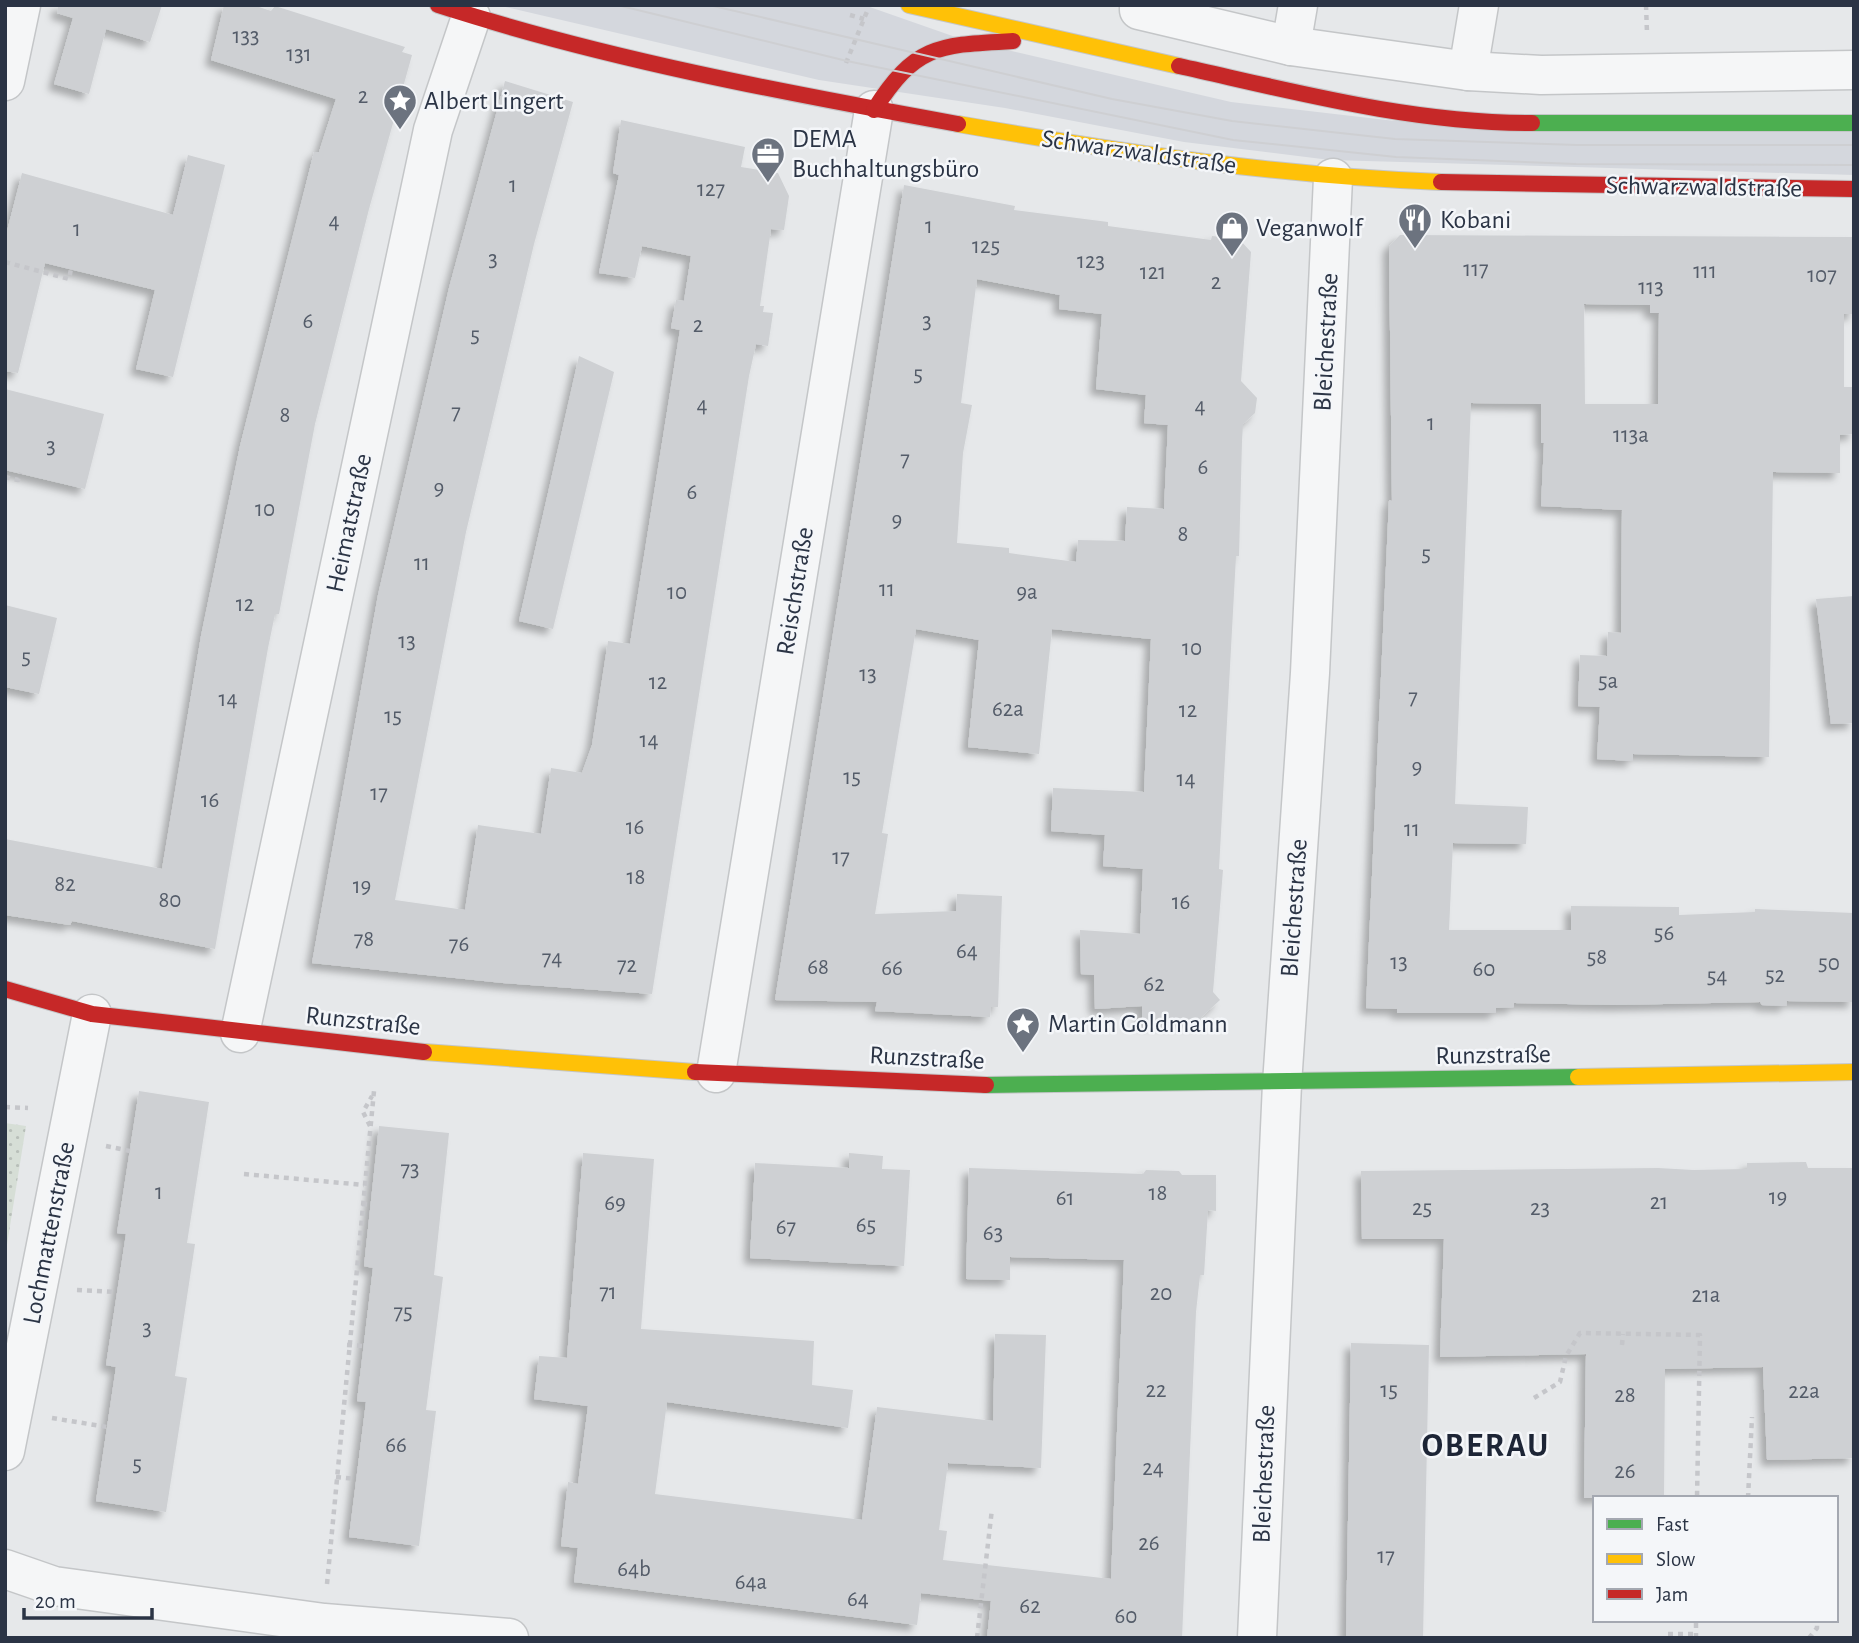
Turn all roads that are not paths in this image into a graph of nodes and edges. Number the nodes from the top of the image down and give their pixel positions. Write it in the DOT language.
graph roads {
  1 [pos="21,5"];
  2 [pos="909,5"];
  3 [pos="1139,5"];
  4 [pos="1298,5"];
  5 [pos="1479,5"];
  6 [pos="459,9"];
  7 [pos="1060,39"];
  8 [pos="1291,46"];
  9 [pos="1854,70"];
  10 [pos="1468,71"];
  11 [pos="5,81"];
  12 [pos="873,110"];
  13 [pos="1854,123"];
  14 [pos="1334,178"];
  15 [pos="1854,189"];
  16 [pos="5,989"];
  17 [pos="92,1014"];
  18 [pos="240,1033"];
  19 [pos="1854,1072"];
  20 [pos="716,1073"];
  21 [pos="1282,1084"];
  22 [pos="5,1451"];
  23 [pos="5,1569"];
  24 [pos="509,1638"];
  25 [pos="1257,1638"];
  1 -- 11 [label="street"];
  2 -- 7 [label="main road"];
  3 -- 8 [label="street"];
  4 -- 8 [label="street"];
  5 -- 10 [label="street"];
  6 -- 12 [label="main road, Schwarzwaldstraße"];
  6 -- 18 [label="street, Heimatstraße"];
  7 -- 12 [label="main road"];
  7 -- 13 [label="main road"];
  8 -- 10 [label="street"];
  9 -- 10 [label="street"];
  12 -- 14 [label="main road, Schwarzwaldstraße"];
  12 -- 20 [label="street, Reischstraße"];
  14 -- 15 [label="main road, Schwarzwaldstraße"];
  14 -- 21 [label="street, Bleichestraße"];
  16 -- 17 [label="main road, Runzstraße"];
  17 -- 18 [label="main road, Runzstraße"];
  17 -- 22 [label="street, Lochmattenstraße"];
  18 -- 20 [label="main road, Runzstraße"];
  19 -- 21 [label="main road, Runzstraße"];
  20 -- 21 [label="main road, Runzstraße"];
  21 -- 25 [label="street, Bleichestraße"];
  23 -- 24 [label="street"];
}
